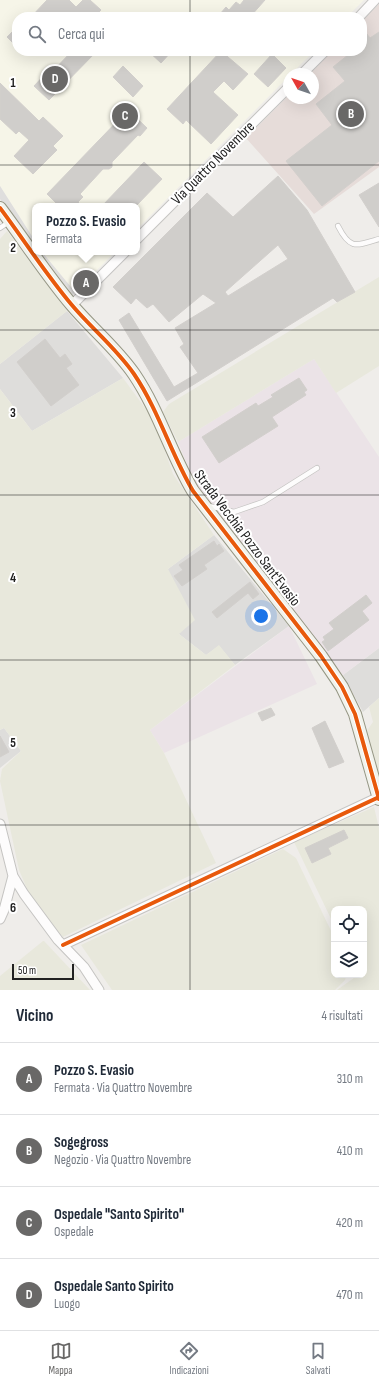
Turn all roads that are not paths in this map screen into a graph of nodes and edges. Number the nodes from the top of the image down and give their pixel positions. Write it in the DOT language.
graph roads {
  1 [pos="375,0"];
  2 [pos="363,12"];
  3 [pos="320,56"];
  4 [pos="308,68"];
  5 [pos="283,93"];
  6 [pos="0,208"];
  7 [pos="5,225"];
  8 [pos="338,226"];
  9 [pos="140,237"];
  10 [pos="379,239"];
  11 [pos="121,255"];
  12 [pos="72,305"];
  13 [pos="317,468"];
  14 [pos="203,505"];
  15 [pos="379,798"];
  16 [pos="0,824"];
  17 [pos="13,876"];
  18 [pos="0,919"];
  19 [pos="61,943"];
  20 [pos="99,990"];
  1 -- 2 [label="street"];
  3 -- 4 [label="street"];
  5 -- 9 [label="street, Via Quattro Novembre"];
  6 -- 7 [label="street, Strada Vecchia Pozzo Sant'Evasio"];
  7 -- 12 [label="street, Strada Vecchia Pozzo Sant'Evasio"];
  8 -- 10 [label="lane"];
  11 -- 12 [label="street"];
  12 -- 14 [label="street, Strada Vecchia Pozzo Sant'Evasio"];
  13 -- 14 [label="lane"];
  14 -- 15 [label="street, Strada Vecchia Pozzo Sant'Evasio"];
  15 -- 19 [label="street"];
  16 -- 17 [label="street"];
  17 -- 18 [label="street"];
  17 -- 19 [label="street"];
  19 -- 20 [label="street"];
}
